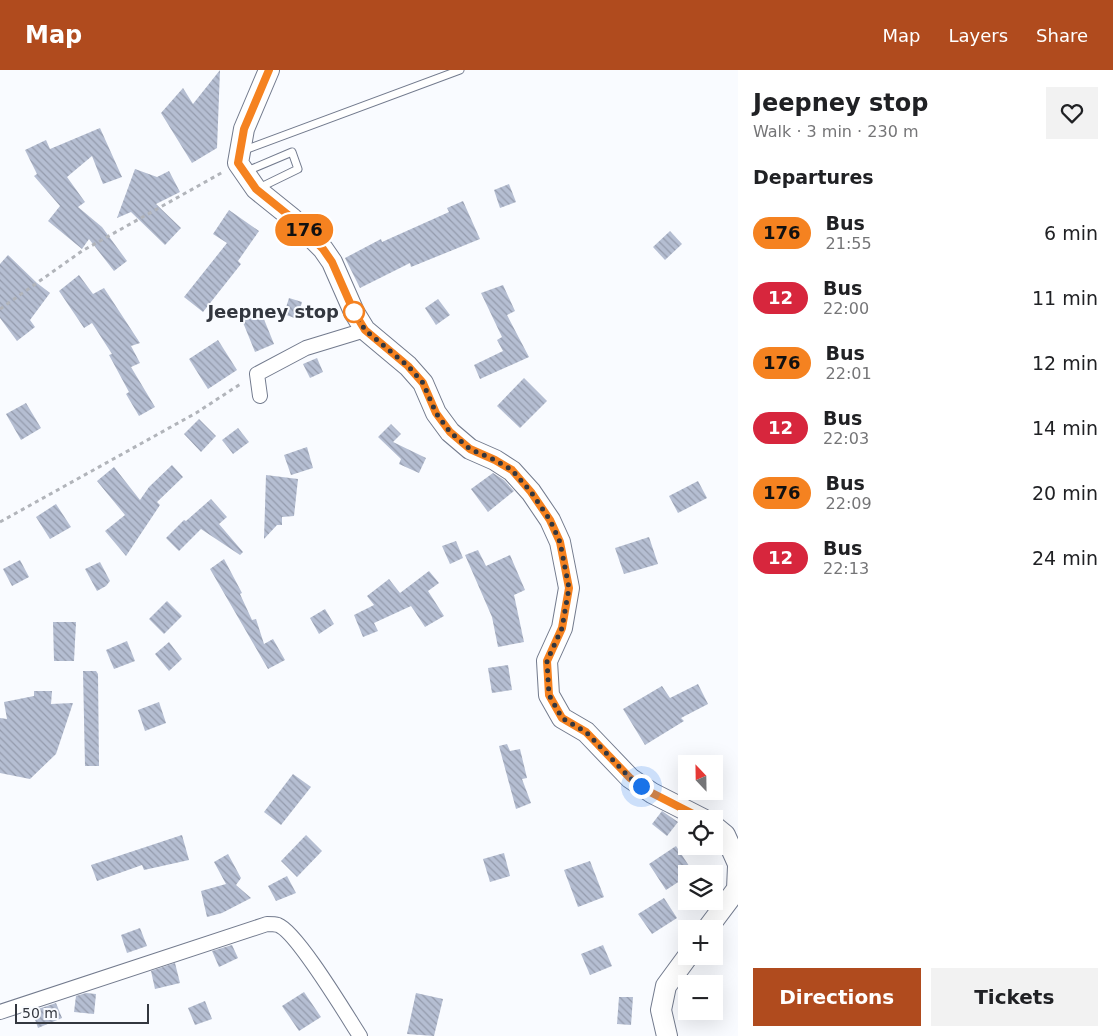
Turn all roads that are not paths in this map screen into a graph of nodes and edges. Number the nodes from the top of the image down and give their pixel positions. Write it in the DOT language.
graph roads {
  1 [pos="269,70"];
  2 [pos="460,70"];
  3 [pos="241,162"];
  4 [pos="256,189"];
  5 [pos="365,330"];
  6 [pos="260,396"];
  7 [pos="685,810"];
  8 [pos="723,833"];
  9 [pos="738,865"];
  10 [pos="714,920"];
  11 [pos="681,965"];
  12 [pos="0,1012"];
  13 [pos="663,1035"];
  14 [pos="360,1036"];
  1 -- 3 [label="main road"];
  2 -- 3 [label="lane"];
  3 -- 4 [label="main road"];
  3 -- 4 [label="lane"];
  4 -- 5 [label="main road"];
  5 -- 6 [label="street"];
  5 -- 7 [label="main road"];
  8 -- 9 [label="main road"];
  9 -- 10 [label="main road"];
  11 -- 13 [label="main road"];
  12 -- 14 [label="street"];
}
